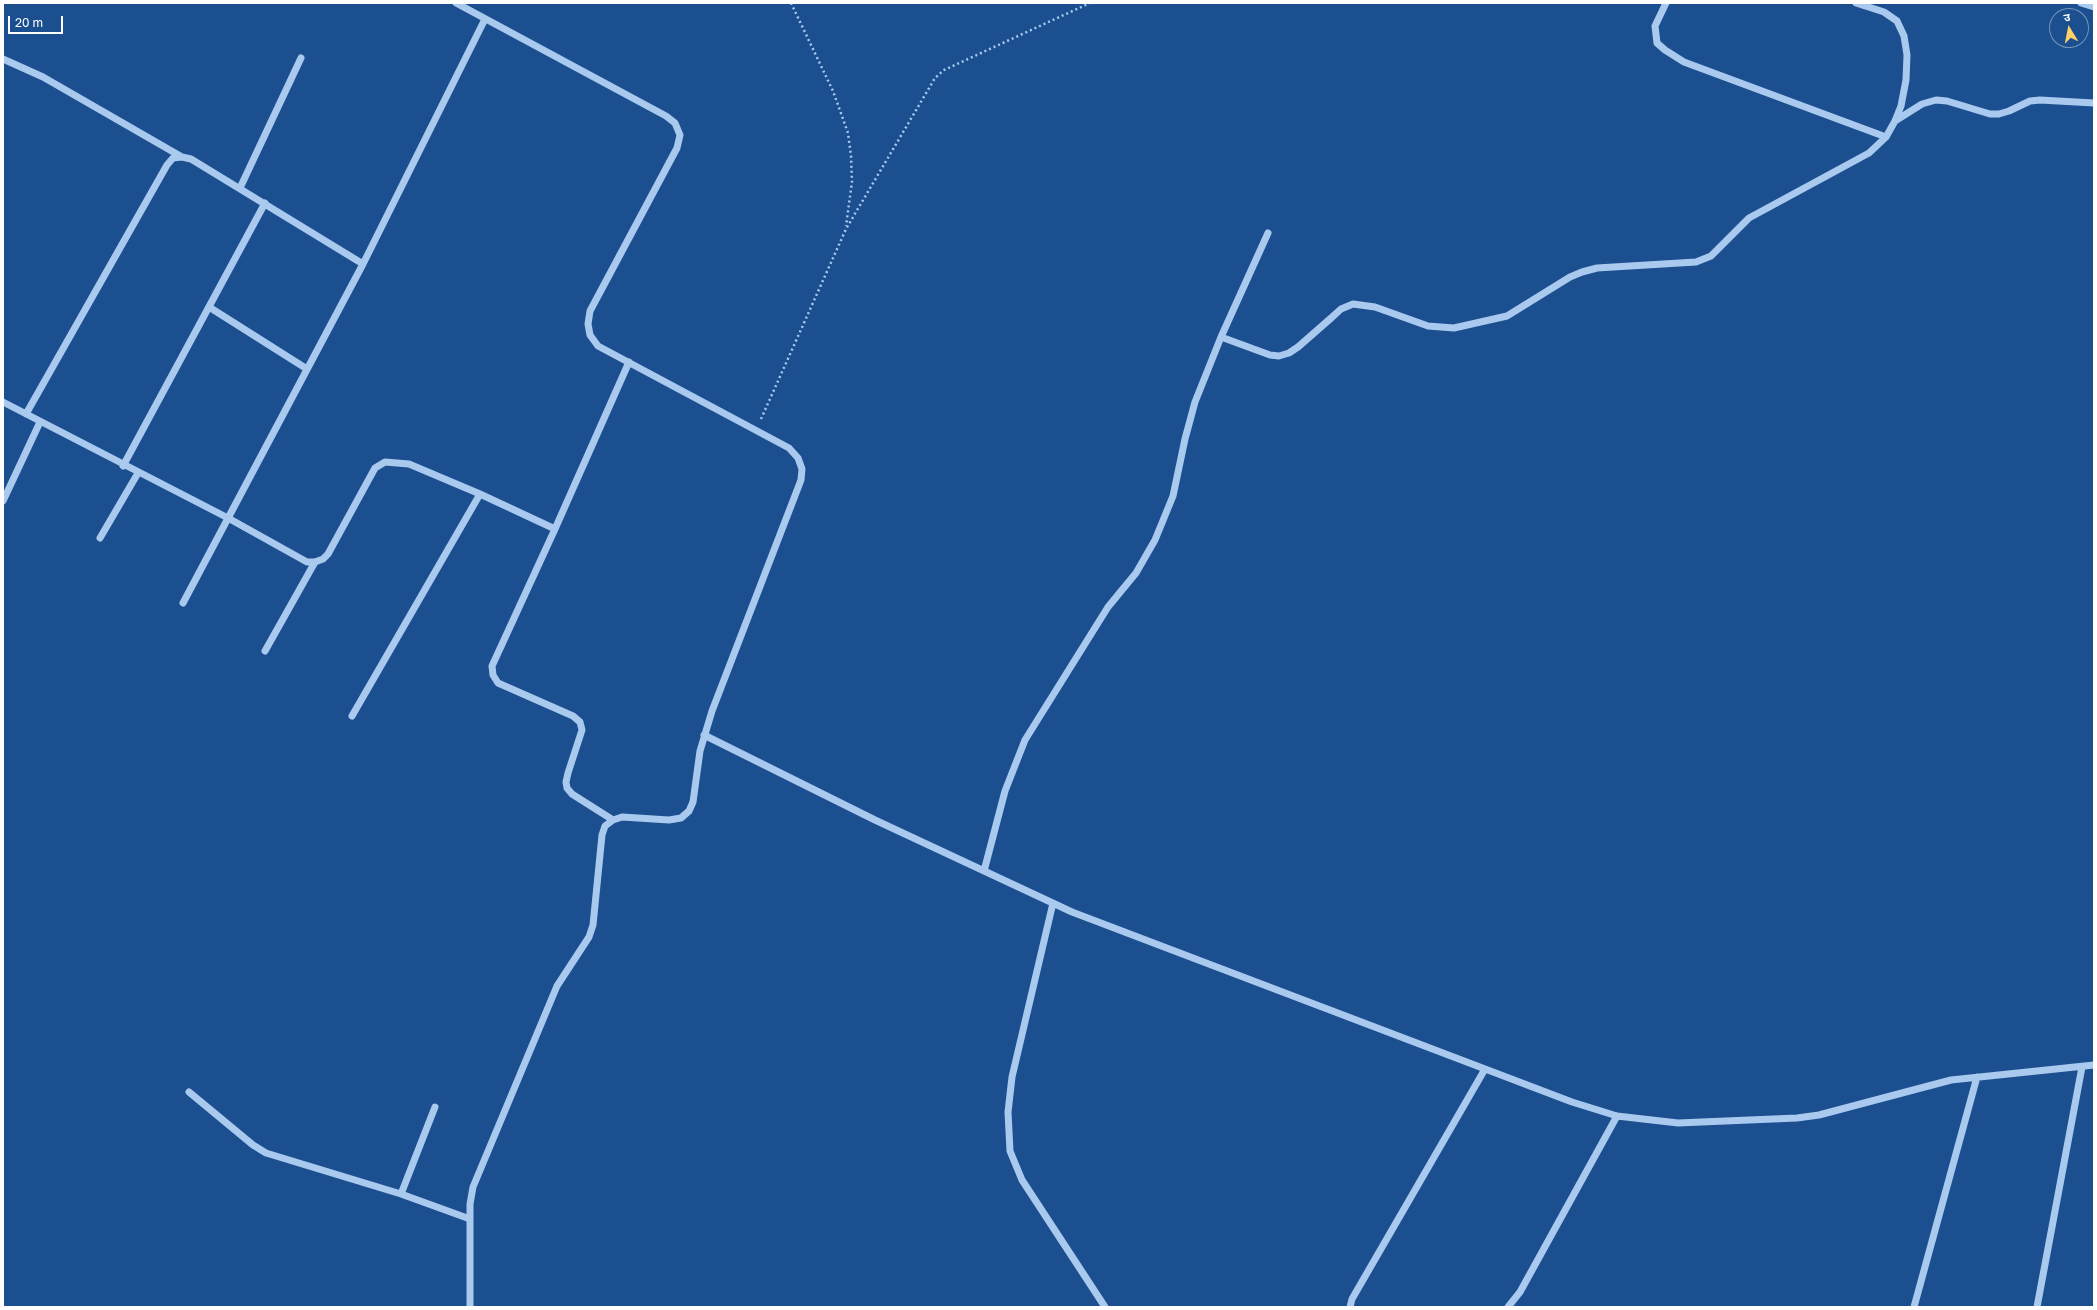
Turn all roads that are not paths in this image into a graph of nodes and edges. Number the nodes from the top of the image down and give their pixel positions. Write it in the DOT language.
graph roads {
  1 [pos="456,3"];
  2 [pos="1666,3"];
  3 [pos="1856,3"];
  4 [pos="2081,3"];
  5 [pos="2094,7"];
  6 [pos="485,19"];
  7 [pos="301,58"];
  8 [pos="3,59"];
  9 [pos="2094,103"];
  10 [pos="1895,121"];
  11 [pos="1886,137"];
  12 [pos="182,157"];
  13 [pos="240,188"];
  14 [pos="265,203"];
  15 [pos="1268,233"];
  16 [pos="363,264"];
  17 [pos="209,307"];
  18 [pos="1221,337"];
  19 [pos="629,362"];
  20 [pos="307,369"];
  21 [pos="3,402"];
  22 [pos="26,414"];
  23 [pos="40,422"];
  24 [pos="123,466"];
  25 [pos="138,473"];
  26 [pos="480,494"];
  27 [pos="3,500"];
  28 [pos="228,518"];
  29 [pos="555,529"];
  30 [pos="100,538"];
  31 [pos="315,562"];
  32 [pos="183,603"];
  33 [pos="265,651"];
  34 [pos="352,716"];
  35 [pos="704,735"];
  36 [pos="612,820"];
  37 [pos="984,871"];
  38 [pos="1053,903"];
  39 [pos="2094,1065"];
  40 [pos="2082,1067"];
  41 [pos="1484,1068"];
  42 [pos="1977,1077"];
  43 [pos="189,1092"];
  44 [pos="434,1108"];
  45 [pos="1617,1116"];
  46 [pos="401,1194"];
  47 [pos="470,1220"];
  48 [pos="470,1307"];
  49 [pos="1105,1307"];
  50 [pos="1350,1307"];
  51 [pos="1508,1307"];
  52 [pos="1914,1307"];
  53 [pos="2037,1307"];
  1 -- 6 [label="street"];
  2 -- 11 [label="street"];
  3 -- 10 [label="street"];
  4 -- 5 [label="street"];
  6 -- 16 [label="street"];
  6 -- 19 [label="street"];
  7 -- 13 [label="street"];
  8 -- 12 [label="street"];
  9 -- 10 [label="street"];
  10 -- 11 [label="street"];
  11 -- 18 [label="street"];
  12 -- 13 [label="street"];
  12 -- 22 [label="street"];
  13 -- 14 [label="street"];
  14 -- 16 [label="street"];
  14 -- 17 [label="street"];
  15 -- 18 [label="street"];
  16 -- 20 [label="street"];
  17 -- 20 [label="street"];
  17 -- 24 [label="street"];
  18 -- 37 [label="street"];
  19 -- 29 [label="street"];
  19 -- 35 [label="street"];
  20 -- 28 [label="street"];
  21 -- 22 [label="street"];
  22 -- 23 [label="street"];
  23 -- 24 [label="street"];
  23 -- 27 [label="street"];
  24 -- 25 [label="street"];
  25 -- 28 [label="street"];
  25 -- 30 [label="street"];
  26 -- 29 [label="street"];
  26 -- 31 [label="street"];
  26 -- 34 [label="street"];
  28 -- 31 [label="street"];
  28 -- 32 [label="street"];
  29 -- 36 [label="street"];
  31 -- 33 [label="street"];
  35 -- 36 [label="street"];
  35 -- 37 [label="street"];
  36 -- 47 [label="street"];
  37 -- 38 [label="street"];
  38 -- 41 [label="street"];
  38 -- 49 [label="street"];
  39 -- 40 [label="street"];
  40 -- 42 [label="street"];
  40 -- 53 [label="street"];
  41 -- 45 [label="street"];
  41 -- 50 [label="street"];
  42 -- 45 [label="street"];
  42 -- 52 [label="street"];
  43 -- 46 [label="street"];
  44 -- 46 [label="street"];
  45 -- 51 [label="street"];
  46 -- 47 [label="street"];
  47 -- 48 [label="street"];
}
